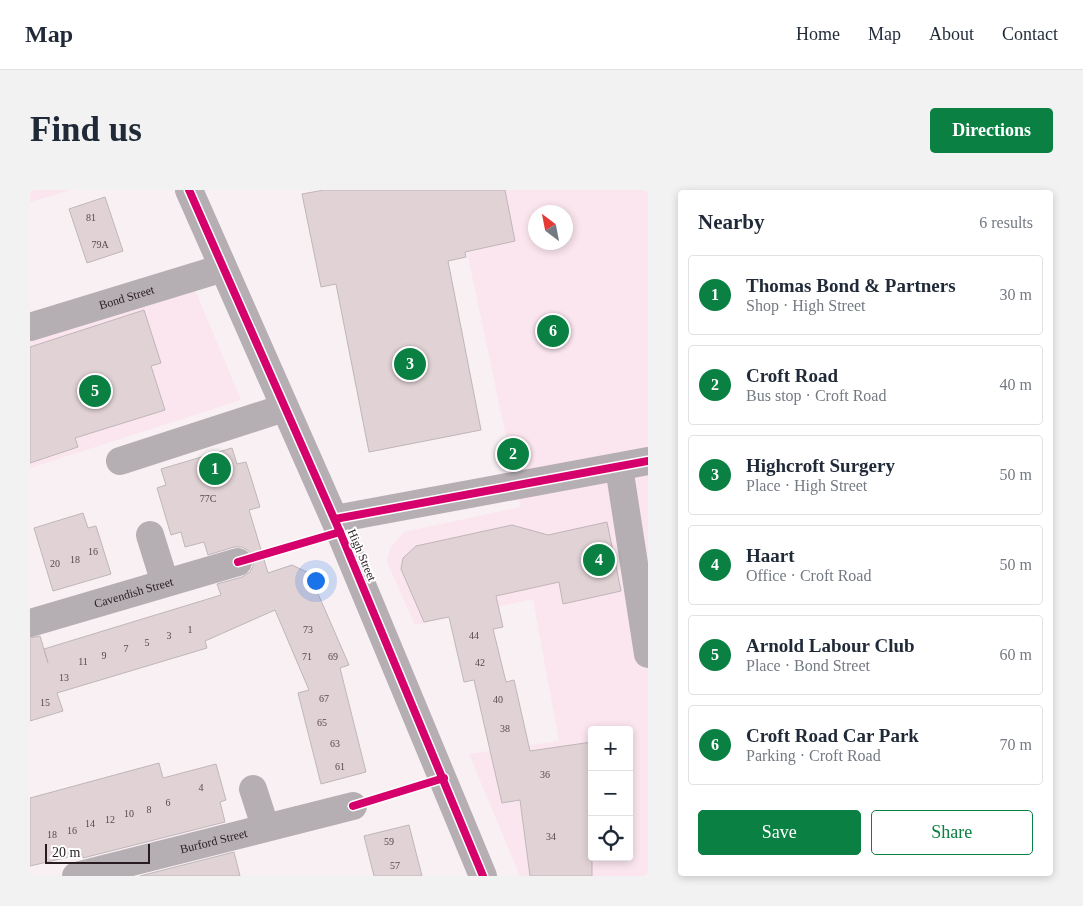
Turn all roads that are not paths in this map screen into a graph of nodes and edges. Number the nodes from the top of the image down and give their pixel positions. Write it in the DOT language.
graph roads {
  1 [pos="189,190"];
  2 [pos="223,268"];
  3 [pos="30,327"];
  4 [pos="284,408"];
  5 [pos="120,461"];
  6 [pos="648,461"];
  7 [pos="619,467"];
  8 [pos="335,519"];
  9 [pos="150,534"];
  10 [pos="238,562"];
  11 [pos="165,583"];
  12 [pos="30,623"];
  13 [pos="648,654"];
  14 [pos="253,789"];
  15 [pos="353,806"];
  16 [pos="265,826"];
  17 [pos="76,876"];
  18 [pos="483,876"];
  1 -- 2 [label="street, High Street"];
  2 -- 3 [label="street, Bond Street"];
  2 -- 4 [label="street, High Street"];
  4 -- 5 [label="street"];
  4 -- 8 [label="street, High Street"];
  6 -- 7 [label="street"];
  7 -- 8 [label="street"];
  7 -- 13 [label="street"];
  8 -- 18 [label="street, High Street"];
  9 -- 11 [label="street"];
  10 -- 11 [label="street, Cavendish Street"];
  11 -- 12 [label="street, Cavendish Street"];
  14 -- 16 [label="street"];
  15 -- 16 [label="street, Burford Street"];
  16 -- 17 [label="street, Burford Street"];
}
